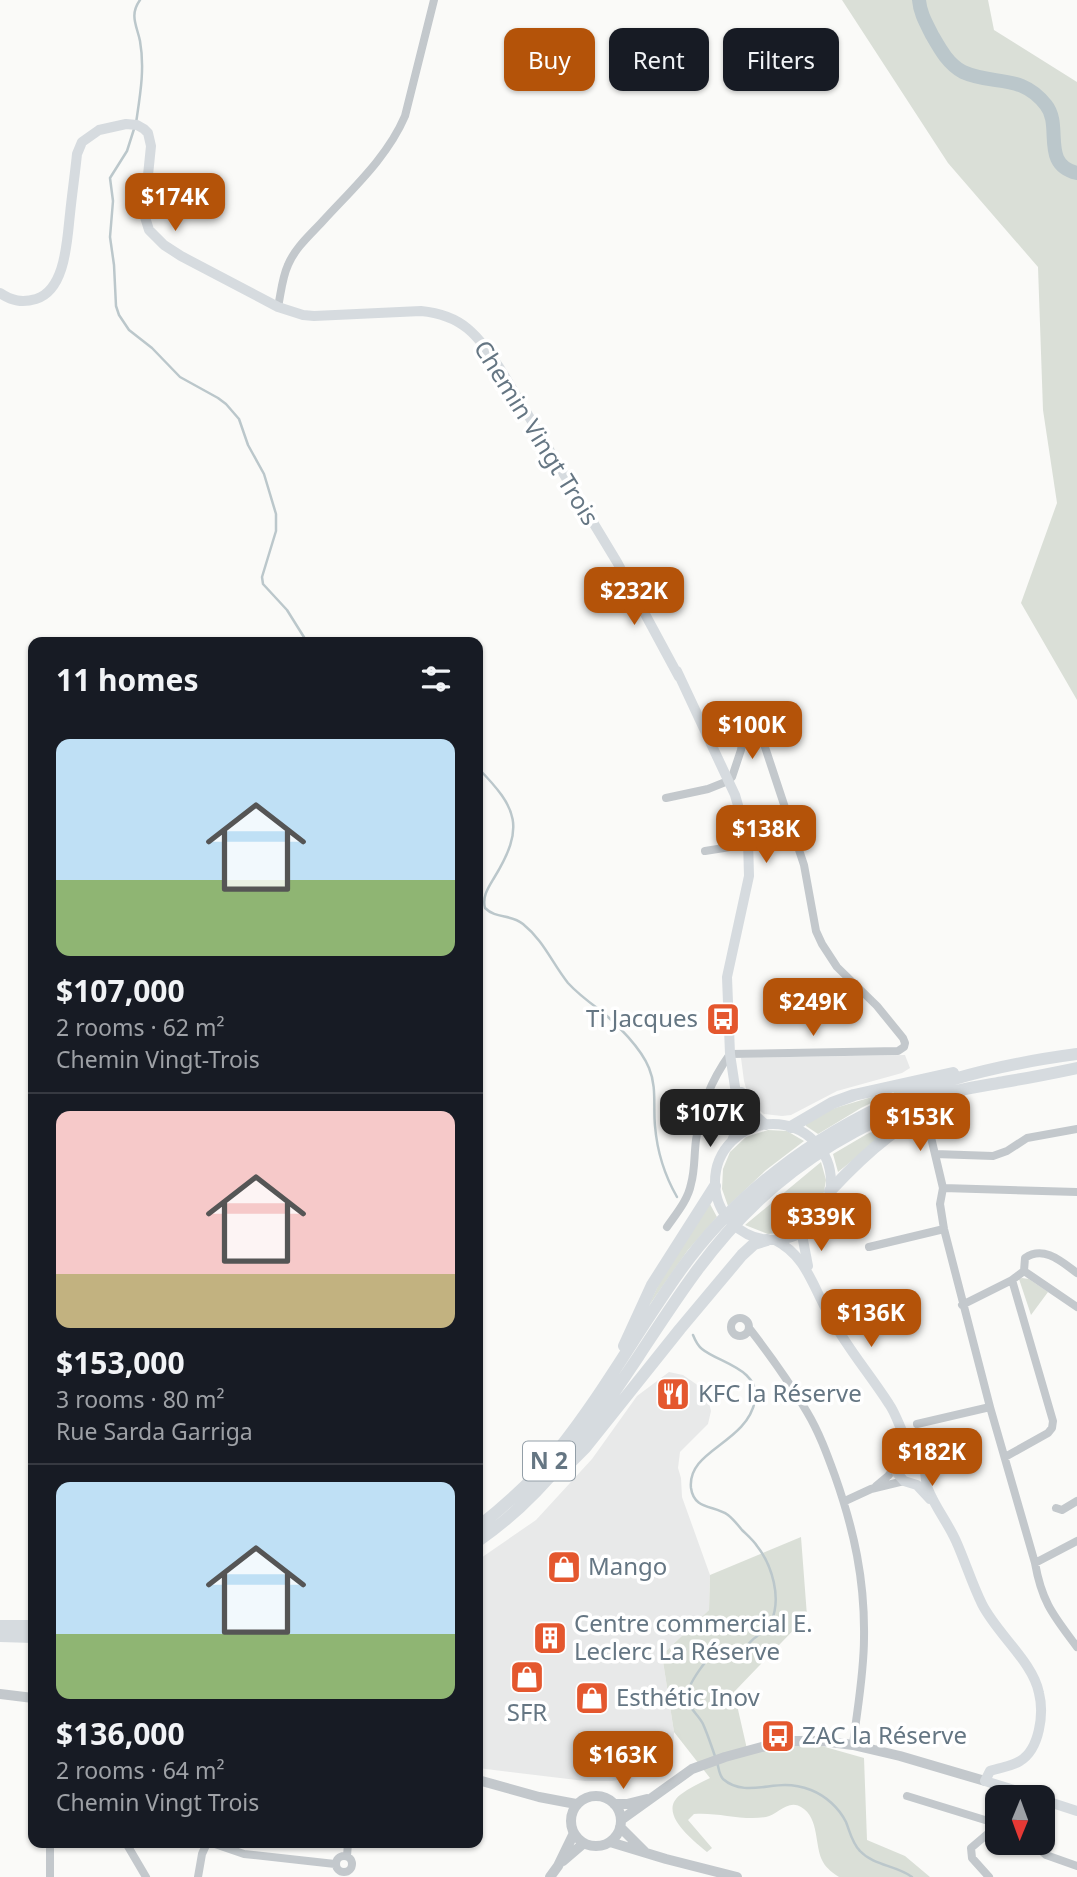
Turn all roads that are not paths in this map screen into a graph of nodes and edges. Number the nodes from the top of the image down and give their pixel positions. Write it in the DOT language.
graph roads {
  1 [pos="434,0"];
  2 [pos="0,293"];
  3 [pos="278,307"];
  4 [pos="728,781"];
  5 [pos="666,798"];
  6 [pos="749,844"];
  7 [pos="705,851"];
  8 [pos="730,1054"];
  9 [pos="1076,1054"];
  10 [pos="1077,1068"];
  11 [pos="733,1074"];
  12 [pos="1007,1081"];
  13 [pos="766,1125"];
  14 [pos="791,1127"];
  15 [pos="929,1129"];
  16 [pos="1077,1129"];
  17 [pos="732,1141"];
  18 [pos="935,1154"];
  19 [pos="715,1186"];
  20 [pos="943,1188"];
  21 [pos="830,1191"];
  22 [pos="1077,1192"];
  23 [pos="667,1227"];
  24 [pos="944,1229"];
  25 [pos="804,1231"];
  26 [pos="771,1240"];
  27 [pos="869,1247"];
  28 [pos="1024,1271"];
  29 [pos="1077,1273"];
  30 [pos="811,1277"];
  31 [pos="1012,1280"];
  32 [pos="962,1305"];
  33 [pos="1077,1307"];
  34 [pos="749,1328"];
  35 [pos="607,1382"];
  36 [pos="990,1407"];
  37 [pos="917,1424"];
  38 [pos="902,1431"];
  39 [pos="917,1456"];
  40 [pos="1005,1457"];
  41 [pos="898,1462"];
  42 [pos="924,1468"];
  43 [pos="549,1478"];
  44 [pos="907,1481"];
  45 [pos="871,1489"];
  46 [pos="1077,1501"];
  47 [pos="845,1502"];
  48 [pos="935,1503"];
  49 [pos="1056,1508"];
  50 [pos="483,1523"];
  51 [pos="483,1537"];
  52 [pos="1077,1541"];
  53 [pos="1035,1563"];
  54 [pos="0,1626"];
  55 [pos="28,1626"];
  56 [pos="0,1636"];
  57 [pos="28,1637"];
  58 [pos="1077,1647"];
  59 [pos="0,1694"];
  60 [pos="28,1697"];
  61 [pos="853,1745"];
  62 [pos="483,1781"];
  63 [pos="985,1781"];
  64 [pos="998,1785"];
  65 [pos="540,1797"];
  66 [pos="907,1797"];
  67 [pos="651,1798"];
  68 [pos="576,1804"];
  69 [pos="614,1804"];
  70 [pos="1055,1804"];
  71 [pos="1077,1811"];
  72 [pos="570,1818"];
  73 [pos="985,1821"];
  74 [pos="621,1823"];
  75 [pos="574,1833"];
  76 [pos="985,1836"];
  77 [pos="610,1842"];
  78 [pos="584,1843"];
  79 [pos="50,1848"];
  80 [pos="128,1848"];
  81 [pos="206,1848"];
  82 [pos="225,1848"];
  83 [pos="348,1848"];
  84 [pos="646,1853"];
  85 [pos="1046,1855"];
  86 [pos="347,1856"];
  87 [pos="335,1864"];
  88 [pos="558,1866"];
  89 [pos="1077,1866"];
  90 [pos="343,1875"];
  91 [pos="50,1877"];
  92 [pos="146,1877"];
  93 [pos="198,1877"];
  94 [pos="550,1877"];
  95 [pos="737,1877"];
  96 [pos="989,1877"];
  1 -- 3 [label="street"];
  2 -- 3 [label="main road, Chemin Vingt Trois"];
  3 -- 4 [label="main road, Chemin Vingt Trois"];
  4 -- 5 [label="street"];
  4 -- 6 [label="main road, Chemin Vingt Trois"];
  4 -- 8 [label="street"];
  6 -- 7 [label="street"];
  6 -- 8 [label="main road, Chemin Vingt Trois"];
  8 -- 11 [label="main road, Chemin Vingt Trois"];
  8 -- 23 [label="street"];
  9 -- 14 [label="highway"];
  9 -- 35 [label="highway, N 2"];
  10 -- 12 [label="highway, N 2"];
  11 -- 13 [label="main road, Chemin Vingt Trois"];
  11 -- 17 [label="main road, Chemin Vingt Trois"];
  12 -- 21 [label="highway"];
  12 -- 43 [label="highway, N 2"];
  13 -- 14 [label="main road"];
  13 -- 17 [label="main road"];
  14 -- 21 [label="main road"];
  15 -- 18 [label="street"];
  16 -- 18 [label="street"];
  17 -- 19 [label="main road"];
  18 -- 20 [label="street"];
  19 -- 26 [label="main road"];
  19 -- 35 [label="highway"];
  20 -- 22 [label="street"];
  20 -- 24 [label="street"];
  21 -- 25 [label="main road"];
  24 -- 27 [label="street"];
  24 -- 32 [label="street"];
  25 -- 26 [label="main road"];
  25 -- 30 [label="main road"];
  26 -- 30 [label="main road"];
  26 -- 43 [label="highway"];
  28 -- 29 [label="street"];
  28 -- 31 [label="street"];
  28 -- 33 [label="street"];
  30 -- 38 [label="main road"];
  31 -- 32 [label="street"];
  31 -- 40 [label="street"];
  32 -- 36 [label="street"];
  34 -- 47 [label="street"];
  35 -- 50 [label="highway, N 2"];
  36 -- 37 [label="street"];
  36 -- 40 [label="street"];
  38 -- 39 [label="main road"];
  38 -- 41 [label="main road"];
  39 -- 41 [label="main road"];
  39 -- 42 [label="main road"];
  40 -- 53 [label="street"];
  41 -- 44 [label="main road"];
  41 -- 45 [label="street"];
  42 -- 44 [label="main road"];
  42 -- 48 [label="main road"];
  43 -- 51 [label="highway, N 2"];
  44 -- 45 [label="street"];
  44 -- 48 [label="main road"];
  45 -- 47 [label="street"];
  46 -- 49 [label="street"];
  47 -- 61 [label="street"];
  48 -- 63 [label="main road"];
  52 -- 53 [label="street"];
  53 -- 58 [label="street"];
  54 -- 55 [label="highway"];
  56 -- 57 [label="highway"];
  59 -- 60 [label="street"];
  61 -- 63 [label="street"];
  61 -- 67 [label="street"];
  62 -- 65 [label="street"];
  63 -- 64 [label="main road"];
  65 -- 68 [label="street"];
  65 -- 72 [label="street"];
  66 -- 73 [label="street"];
  67 -- 69 [label="street"];
  67 -- 74 [label="street"];
  68 -- 69 [label="street"];
  68 -- 72 [label="street"];
  69 -- 74 [label="street"];
  70 -- 71 [label="main road"];
  72 -- 75 [label="street"];
  74 -- 77 [label="street"];
  74 -- 84 [label="street"];
  75 -- 78 [label="street"];
  75 -- 88 [label="street"];
  76 -- 96 [label="street"];
  77 -- 78 [label="street"];
  77 -- 84 [label="street"];
  78 -- 88 [label="street"];
  79 -- 91 [label="street"];
  80 -- 92 [label="street"];
  81 -- 93 [label="street"];
  82 -- 87 [label="street"];
  83 -- 86 [label="street"];
  84 -- 95 [label="street"];
  85 -- 89 [label="street"];
  86 -- 87 [label="street"];
  86 -- 90 [label="street"];
  87 -- 90 [label="street"];
  88 -- 94 [label="street"];
}
